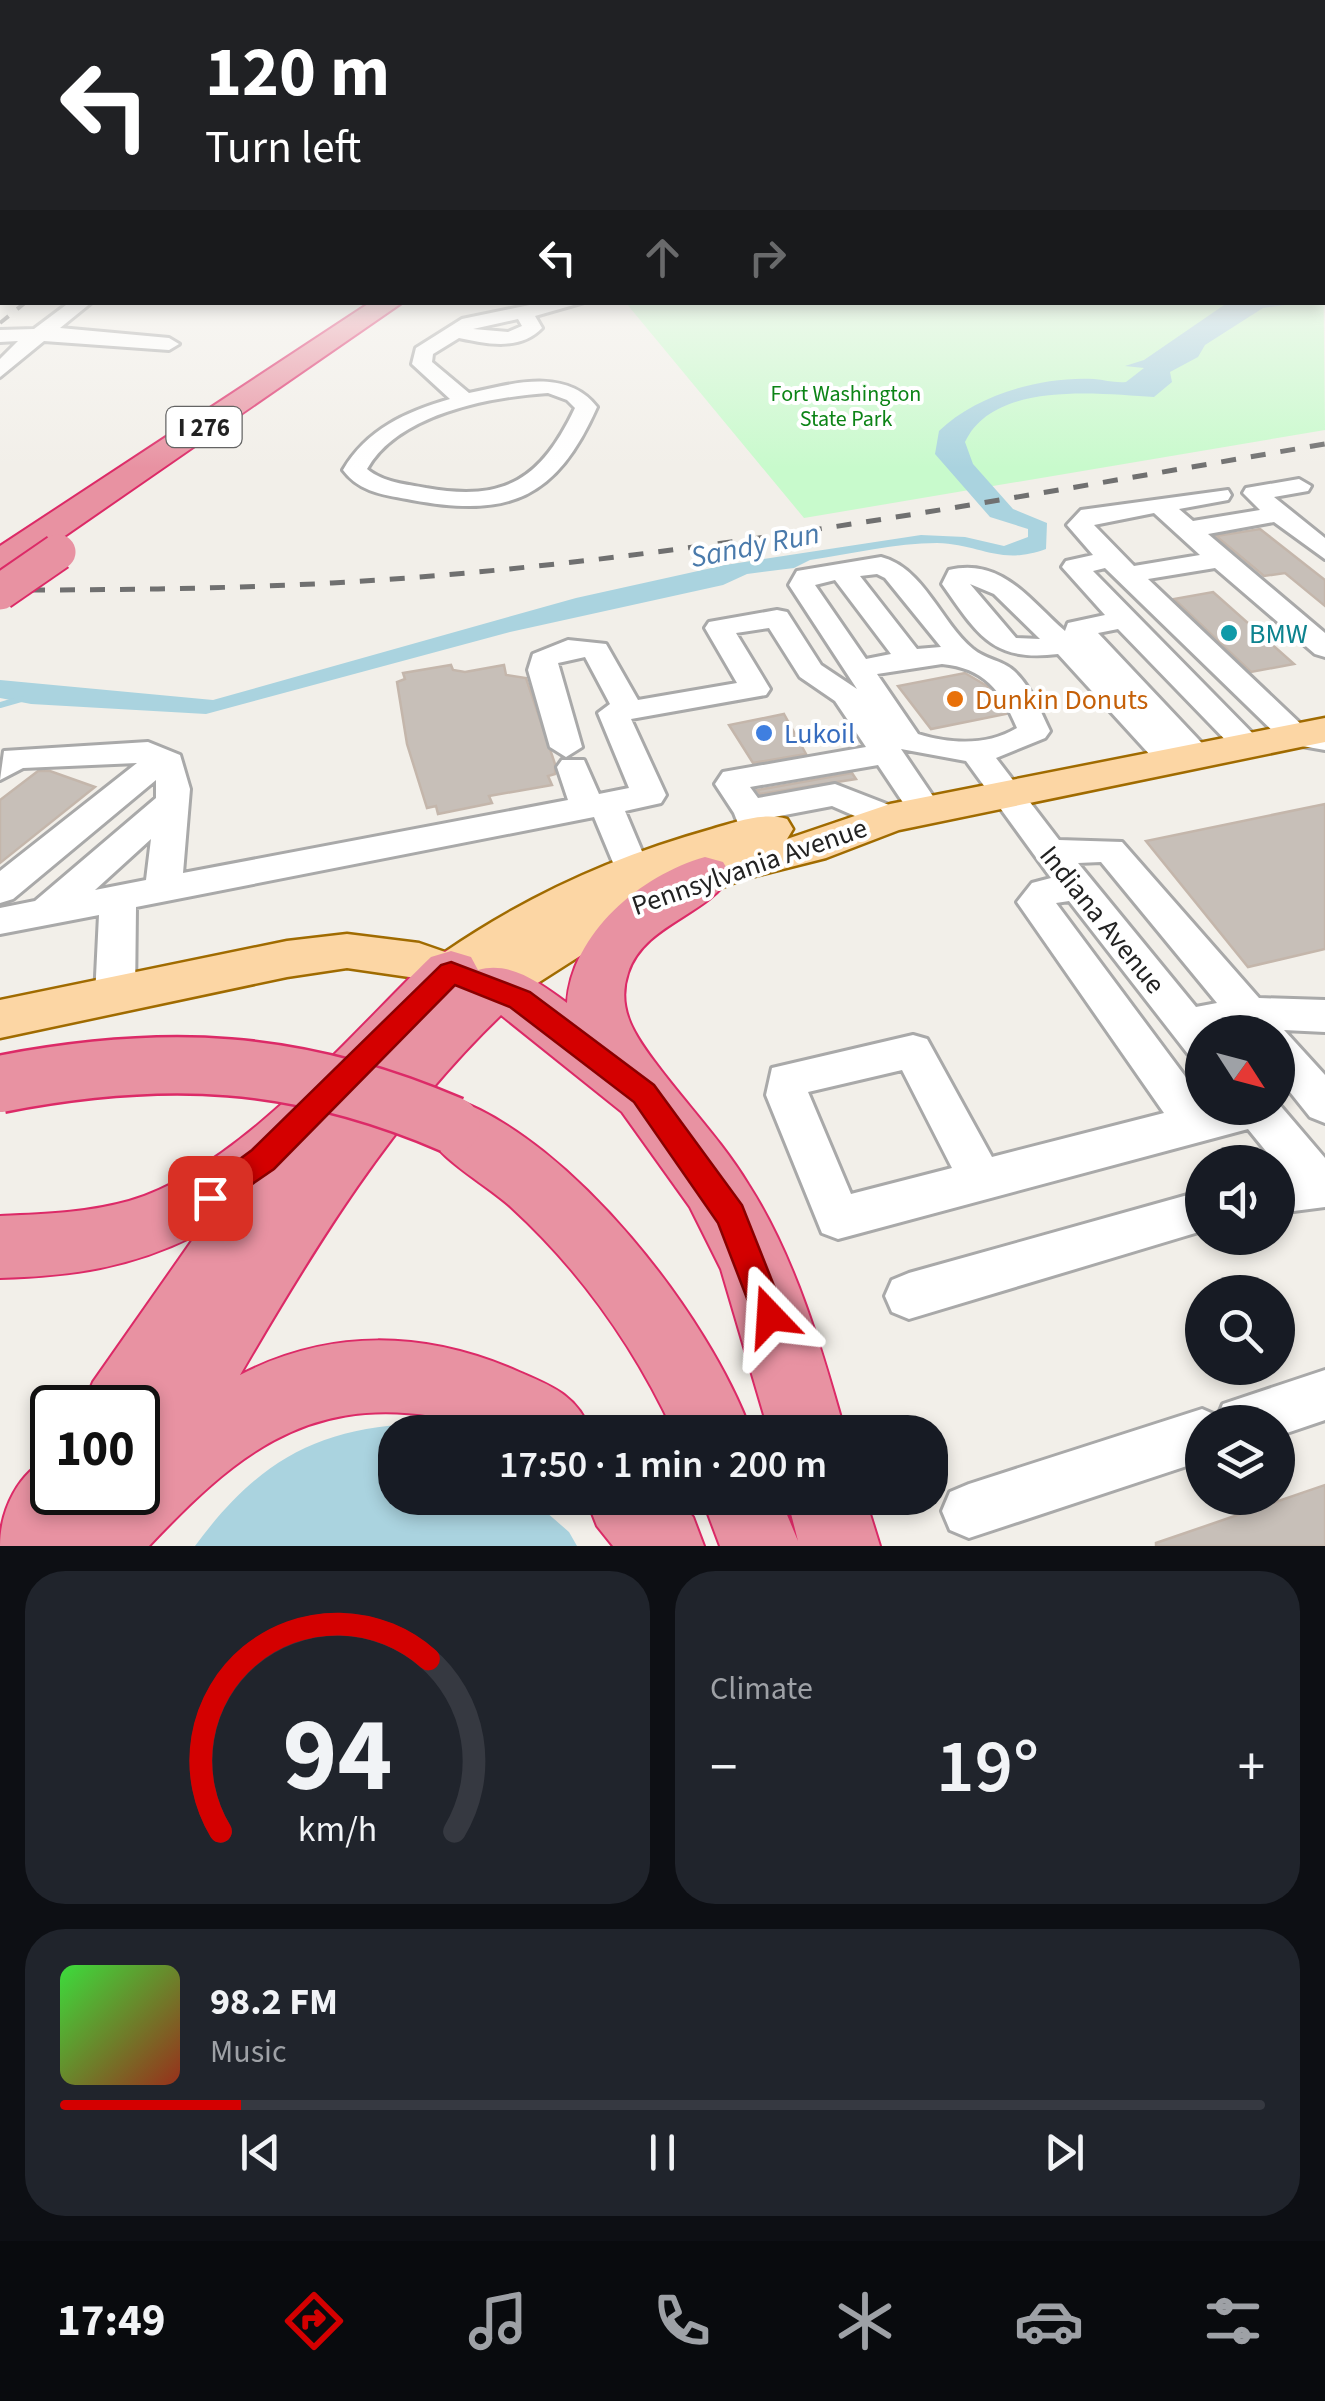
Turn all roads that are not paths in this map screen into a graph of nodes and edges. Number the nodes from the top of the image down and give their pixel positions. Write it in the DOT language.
graph roads {
  1 [pos="55,324"];
  2 [pos="357,324"];
  3 [pos="388,324"];
  4 [pos="468,324"];
  5 [pos="0,336"];
  6 [pos="37,338"];
  7 [pos="170,344"];
  8 [pos="0,371"];
  9 [pos="466,402"];
  10 [pos="1299,486"];
  11 [pos="1219,494"];
  12 [pos="1159,505"];
  13 [pos="1279,514"];
  14 [pos="1188,530"];
  15 [pos="1325,551"];
  16 [pos="9,557"];
  17 [pos="1221,559"];
  18 [pos="1119,567"];
  19 [pos="841,570"];
  20 [pos="0,592"];
  21 [pos="1124,619"];
  22 [pos="1065,645"];
  23 [pos="1325,648"];
  24 [pos="961,653"];
  25 [pos="909,658"];
  26 [pos="860,669"];
  27 [pos="622,714"];
  28 [pos="1315,735"];
  29 [pos="1250,746"];
  30 [pos="567,747"];
  31 [pos="976,751"];
  32 [pos="887,753"];
  33 [pos="1186,758"];
  34 [pos="162,759"];
  35 [pos="0,770"];
  36 [pos="1003,794"];
  37 [pos="173,802"];
  38 [pos="596,806"];
  39 [pos="908,814"];
  40 [pos="754,822"];
  41 [pos="1049,852"];
  42 [pos="631,868"];
  43 [pos="705,875"];
  44 [pos="1077,887"];
  45 [pos="0,890"];
  46 [pos="163,892"];
  47 [pos="118,900"];
  48 [pos="46,912"];
  49 [pos="0,921"];
  50 [pos="472,979"];
  51 [pos="115,997"];
  52 [pos="1249,1015"];
  53 [pos="1325,1016"];
  54 [pos="0,1019"];
  55 [pos="1295,1019"];
  56 [pos="1185,1022"];
  57 [pos="1295,1068"];
  58 [pos="0,1084"];
  59 [pos="333,1093"];
  60 [pos="644,1094"];
  61 [pos="1325,1104"];
  62 [pos="1185,1108"];
  63 [pos="1186,1125"];
  64 [pos="1271,1125"];
  65 [pos="978,1177"];
  66 [pos="1324,1187"];
  67 [pos="1295,1191"];
  68 [pos="1185,1216"];
  69 [pos="0,1247"];
  70 [pos="909,1296"];
  71 [pos="136,1385"];
  72 [pos="1325,1395"];
  73 [pos="1294,1405"];
  74 [pos="525,1415"];
  75 [pos="704,1415"];
  76 [pos="801,1415"];
  77 [pos="160,1441"];
  78 [pos="1185,1441"];
  79 [pos="969,1511"];
  80 [pos="47,1515"];
  81 [pos="112,1515"];
  82 [pos="639,1515"];
  83 [pos="747,1515"];
  84 [pos="831,1515"];
  85 [pos="27,1546"];
  86 [pos="93,1546"];
  87 [pos="664,1546"];
  88 [pos="760,1546"];
  89 [pos="840,1546"];
  1 -- 6 [label="street"];
  2 -- 16 [label="highway, I 276"];
  3 -- 20 [label="highway, I 276, bridge"];
  4 -- 9 [label="street"];
  5 -- 6 [label="street"];
  6 -- 7 [label="street"];
  6 -- 8 [label="street"];
  9 -- 9 [label="street"];
  10 -- 13 [label="street"];
  11 -- 12 [label="street"];
  12 -- 14 [label="street"];
  12 -- 18 [label="street"];
  13 -- 14 [label="street"];
  13 -- 15 [label="street"];
  14 -- 17 [label="street"];
  17 -- 18 [label="street"];
  17 -- 23 [label="street"];
  18 -- 21 [label="street"];
  18 -- 28 [label="street"];
  19 -- 24 [label="street"];
  19 -- 25 [label="street"];
  19 -- 26 [label="street"];
  21 -- 29 [label="street"];
  21 -- 33 [label="street"];
  22 -- 33 [label="street"];
  24 -- 25 [label="street"];
  24 -- 31 [label="street"];
  25 -- 26 [label="street"];
  26 -- 31 [label="street"];
  27 -- 30 [label="street"];
  27 -- 30 [label="street"];
  27 -- 32 [label="street"];
  27 -- 38 [label="street"];
  28 -- 29 [label="main road, Pennsylvania Avenue"];
  29 -- 33 [label="main road, Pennsylvania Avenue"];
  30 -- 38 [label="street"];
  31 -- 36 [label="street, Indiana Avenue"];
  32 -- 39 [label="street"];
  32 -- 40 [label="street"];
  33 -- 36 [label="main road, Pennsylvania Avenue"];
  34 -- 35 [label="street"];
  34 -- 37 [label="street"];
  34 -- 45 [label="street"];
  36 -- 39 [label="main road, Pennsylvania Avenue"];
  36 -- 41 [label="street, Indiana Avenue"];
  37 -- 46 [label="street"];
  37 -- 48 [label="street"];
  38 -- 42 [label="street"];
  38 -- 46 [label="street"];
  39 -- 40 [label="main road, Pennsylvania Avenue"];
  39 -- 43 [label="main road, Pennsylvania Avenue"];
  40 -- 42 [label="main road, Pennsylvania Avenue"];
  41 -- 44 [label="street, Indiana Avenue"];
  41 -- 52 [label="street"];
  42 -- 50 [label="main road, Pennsylvania Avenue"];
  43 -- 50 [label="main road, Pennsylvania Avenue"];
  43 -- 60 [label="highway"];
  44 -- 56 [label="street, Indiana Avenue"];
  44 -- 62 [label="street"];
  46 -- 47 [label="street"];
  47 -- 48 [label="street"];
  47 -- 51 [label="street"];
  48 -- 49 [label="street"];
  50 -- 51 [label="main road"];
  50 -- 59 [label="highway"];
  50 -- 60 [label="highway"];
  50 -- 77 [label="highway"];
  51 -- 54 [label="main road"];
  53 -- 55 [label="street"];
  57 -- 61 [label="street"];
  58 -- 75 [label="highway, bridge"];
  59 -- 69 [label="highway"];
  59 -- 71 [label="highway"];
  60 -- 76 [label="highway"];
  63 -- 65 [label="street"];
  64 -- 66 [label="street"];
  65 -- 65 [label="street"];
  66 -- 67 [label="street"];
  68 -- 70 [label="street"];
  72 -- 73 [label="street"];
  74 -- 86 [label="highway"];
  78 -- 79 [label="street"];
  80 -- 85 [label="highway"];
  81 -- 86 [label="highway"];
  82 -- 87 [label="highway"];
  83 -- 88 [label="highway"];
  84 -- 89 [label="highway"];
}
